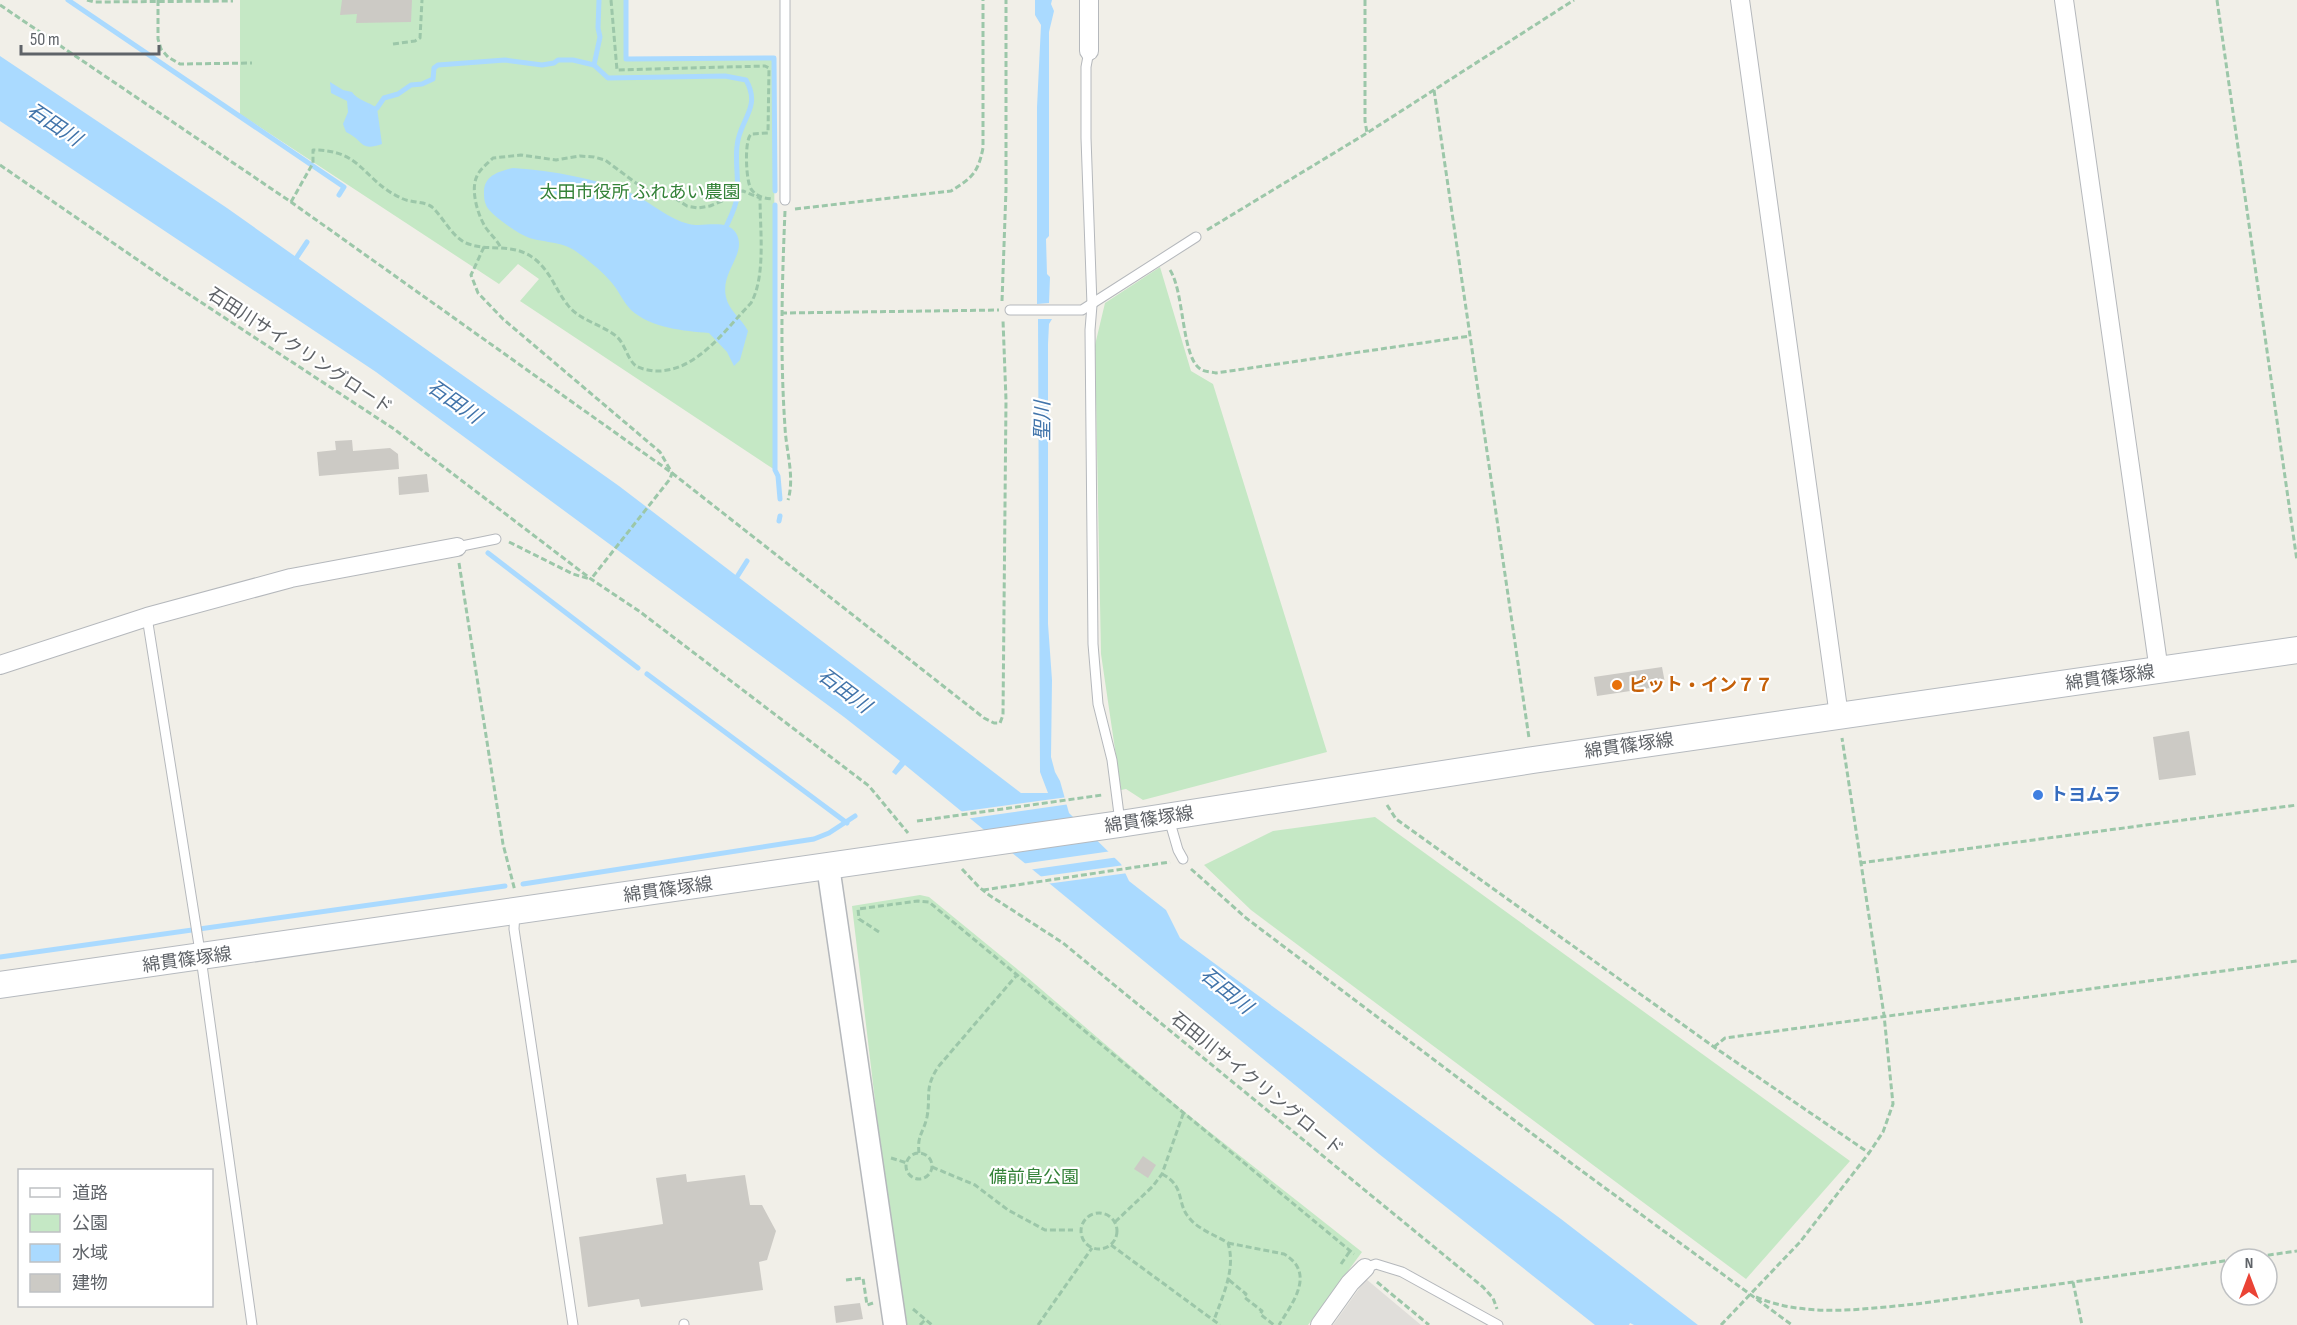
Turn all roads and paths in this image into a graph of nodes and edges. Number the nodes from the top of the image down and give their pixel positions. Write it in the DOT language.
graph roads {
  1 [pos="87,0"];
  2 [pos="158,0"];
  3 [pos="422,0"];
  4 [pos="611,0"];
  5 [pos="785,0"];
  6 [pos="983,0"];
  7 [pos="1006,0"];
  8 [pos="1089,0"];
  9 [pos="1365,0"];
  10 [pos="1574,0"];
  11 [pos="1740,0"];
  12 [pos="2064,0"];
  13 [pos="2217,0"];
  14 [pos="233,1"];
  15 [pos="0,5"];
  16 [pos="393,44"];
  17 [pos="1089,51"];
  18 [pos="252,63"];
  19 [pos="1434,90"];
  20 [pos="1367,133"];
  21 [pos="0,165"];
  22 [pos="760,198"];
  23 [pos="785,200"];
  24 [pos="291,202"];
  25 [pos="1196,237"];
  26 [pos="484,247"];
  27 [pos="501,248"];
  28 [pos="1163,260"];
  29 [pos="1092,305"];
  30 [pos="1006,310"];
  31 [pos="781,313"];
  32 [pos="1470,336"];
  33 [pos="672,473"];
  34 [pos="788,500"];
  35 [pos="496,539"];
  36 [pos="457,547"];
  37 [pos="2297,561"];
  38 [pos="591,579"];
  39 [pos="147,617"];
  40 [pos="2297,650"];
  41 [pos="0,665"];
  42 [pos="2159,671"];
  43 [pos="1839,716"];
  44 [pos="1843,745"];
  45 [pos="1533,760"];
  46 [pos="1382,783"];
  47 [pos="1104,795"];
  48 [pos="2297,805"];
  49 [pos="1168,817"];
  50 [pos="917,821"];
  51 [pos="1114,825"];
  52 [pos="904,826"];
  53 [pos="959,856"];
  54 [pos="1183,858"];
  55 [pos="1172,862"];
  56 [pos="1860,862"];
  57 [pos="828,866"];
  58 [pos="513,880"];
  59 [pos="983,890"];
  60 [pos="515,912"];
  61 [pos="879,932"];
  62 [pos="201,958"];
  63 [pos="2297,961"];
  64 [pos="1016,976"];
  65 [pos="0,985"];
  66 [pos="1884,1015"];
  67 [pos="1714,1047"];
  68 [pos="1183,1114"];
  69 [pos="919,1153"];
  70 [pos="1869,1153"];
  71 [pos="891,1158"];
  72 [pos="907,1163"];
  73 [pos="932,1167"];
  74 [pos="1162,1174"];
  75 [pos="1115,1222"];
  76 [pos="1073,1230"];
  77 [pos="1228,1243"];
  78 [pos="1111,1245"];
  79 [pos="1092,1248"];
  80 [pos="2297,1251"];
  81 [pos="2279,1254"];
  82 [pos="2219,1262"];
  83 [pos="1365,1267"];
  84 [pos="1229,1280"];
  85 [pos="846,1281"];
  86 [pos="2073,1282"];
  87 [pos="1749,1294"];
  88 [pos="871,1296"];
  89 [pos="925,1320"];
  90 [pos="1214,1320"];
  91 [pos="1499,1320"];
  92 [pos="252,1325"];
  93 [pos="573,1325"];
  94 [pos="895,1325"];
  95 [pos="920,1325"];
  96 [pos="1038,1325"];
  97 [pos="1220,1325"];
  98 [pos="1274,1325"];
  99 [pos="1279,1325"];
  100 [pos="1320,1325"];
  101 [pos="1429,1325"];
  102 [pos="1721,1325"];
  103 [pos="1792,1325"];
  104 [pos="2082,1325"];
  1 -- 2 [label="path"];
  2 -- 14 [label="path"];
  2 -- 18 [label="path"];
  3 -- 16 [label="path"];
  4 -- 22 [label="path"];
  5 -- 23 [label="lane"];
  6 -- 31 [label="path"];
  7 -- 30 [label="path"];
  8 -- 17 [label="street"];
  9 -- 20 [label="path"];
  10 -- 19 [label="path"];
  11 -- 43 [label="street"];
  12 -- 42 [label="street"];
  13 -- 37 [label="path"];
  15 -- 24 [label="path"];
  17 -- 29 [label="lane"];
  19 -- 20 [label="path"];
  19 -- 32 [label="path"];
  20 -- 25 [label="path"];
  21 -- 38 [label="path, 石田川サイクリングロード"];
  22 -- 23 [label="path"];
  22 -- 27 [label="path"];
  22 -- 27 [label="path"];
  24 -- 26 [label="path"];
  24 -- 33 [label="path"];
  25 -- 28 [label="lane"];
  26 -- 27 [label="path"];
  26 -- 33 [label="path"];
  28 -- 29 [label="lane"];
  28 -- 32 [label="path"];
  29 -- 30 [label="lane"];
  29 -- 51 [label="lane"];
  30 -- 31 [label="path"];
  30 -- 33 [label="path"];
  31 -- 34 [label="path"];
  32 -- 45 [label="path"];
  33 -- 38 [label="path"];
  35 -- 36 [label="lane"];
  35 -- 38 [label="path"];
  36 -- 39 [label="street"];
  36 -- 58 [label="path"];
  38 -- 52 [label="path"];
  39 -- 41 [label="street"];
  39 -- 62 [label="lane"];
  40 -- 42 [label="main road, 綿貫篠塚線"];
  42 -- 43 [label="main road, 綿貫篠塚線"];
  43 -- 45 [label="main road, 綿貫篠塚線"];
  44 -- 56 [label="path"];
  45 -- 46 [label="main road, 綿貫篠塚線"];
  46 -- 49 [label="main road, 綿貫篠塚線"];
  46 -- 67 [label="path"];
  47 -- 50 [label="path"];
  48 -- 56 [label="path"];
  49 -- 51 [label="main road, 綿貫篠塚線"];
  49 -- 54 [label="lane"];
  51 -- 53 [label="main road, 綿貫篠塚線"];
  53 -- 57 [label="main road, 綿貫篠塚線"];
  53 -- 59 [label="path, 石田川サイクリングロード"];
  54 -- 87 [label="path"];
  55 -- 59 [label="path"];
  56 -- 66 [label="path"];
  57 -- 60 [label="main road, 綿貫篠塚線"];
  57 -- 94 [label="street"];
  59 -- 91 [label="path, 石田川サイクリングロード"];
  60 -- 62 [label="main road, 綿貫篠塚線"];
  60 -- 93 [label="lane"];
  61 -- 64 [label="path"];
  62 -- 65 [label="main road, 綿貫篠塚線"];
  62 -- 92 [label="lane"];
  63 -- 66 [label="path"];
  64 -- 68 [label="path"];
  64 -- 69 [label="path"];
  66 -- 67 [label="path"];
  66 -- 70 [label="path"];
  67 -- 70 [label="path"];
  68 -- 74 [label="path"];
  68 -- 83 [label="path"];
  69 -- 72 [label="path"];
  69 -- 73 [label="path"];
  70 -- 87 [label="path"];
  71 -- 72 [label="path"];
  72 -- 73 [label="path"];
  73 -- 76 [label="path"];
  74 -- 75 [label="path"];
  74 -- 77 [label="path"];
  75 -- 78 [label="path"];
  75 -- 79 [label="path"];
  77 -- 84 [label="path"];
  77 -- 99 [label="path"];
  78 -- 79 [label="path"];
  78 -- 90 [label="path"];
  79 -- 96 [label="path"];
  80 -- 81 [label="path"];
  82 -- 86 [label="path"];
  83 -- 91 [label="lane"];
  83 -- 100 [label="street"];
  83 -- 101 [label="path"];
  84 -- 90 [label="path"];
  84 -- 98 [label="path"];
  85 -- 88 [label="path"];
  86 -- 87 [label="path"];
  86 -- 104 [label="path"];
  87 -- 102 [label="path"];
  87 -- 103 [label="path"];
  89 -- 95 [label="path"];
  90 -- 97 [label="path"];
}
